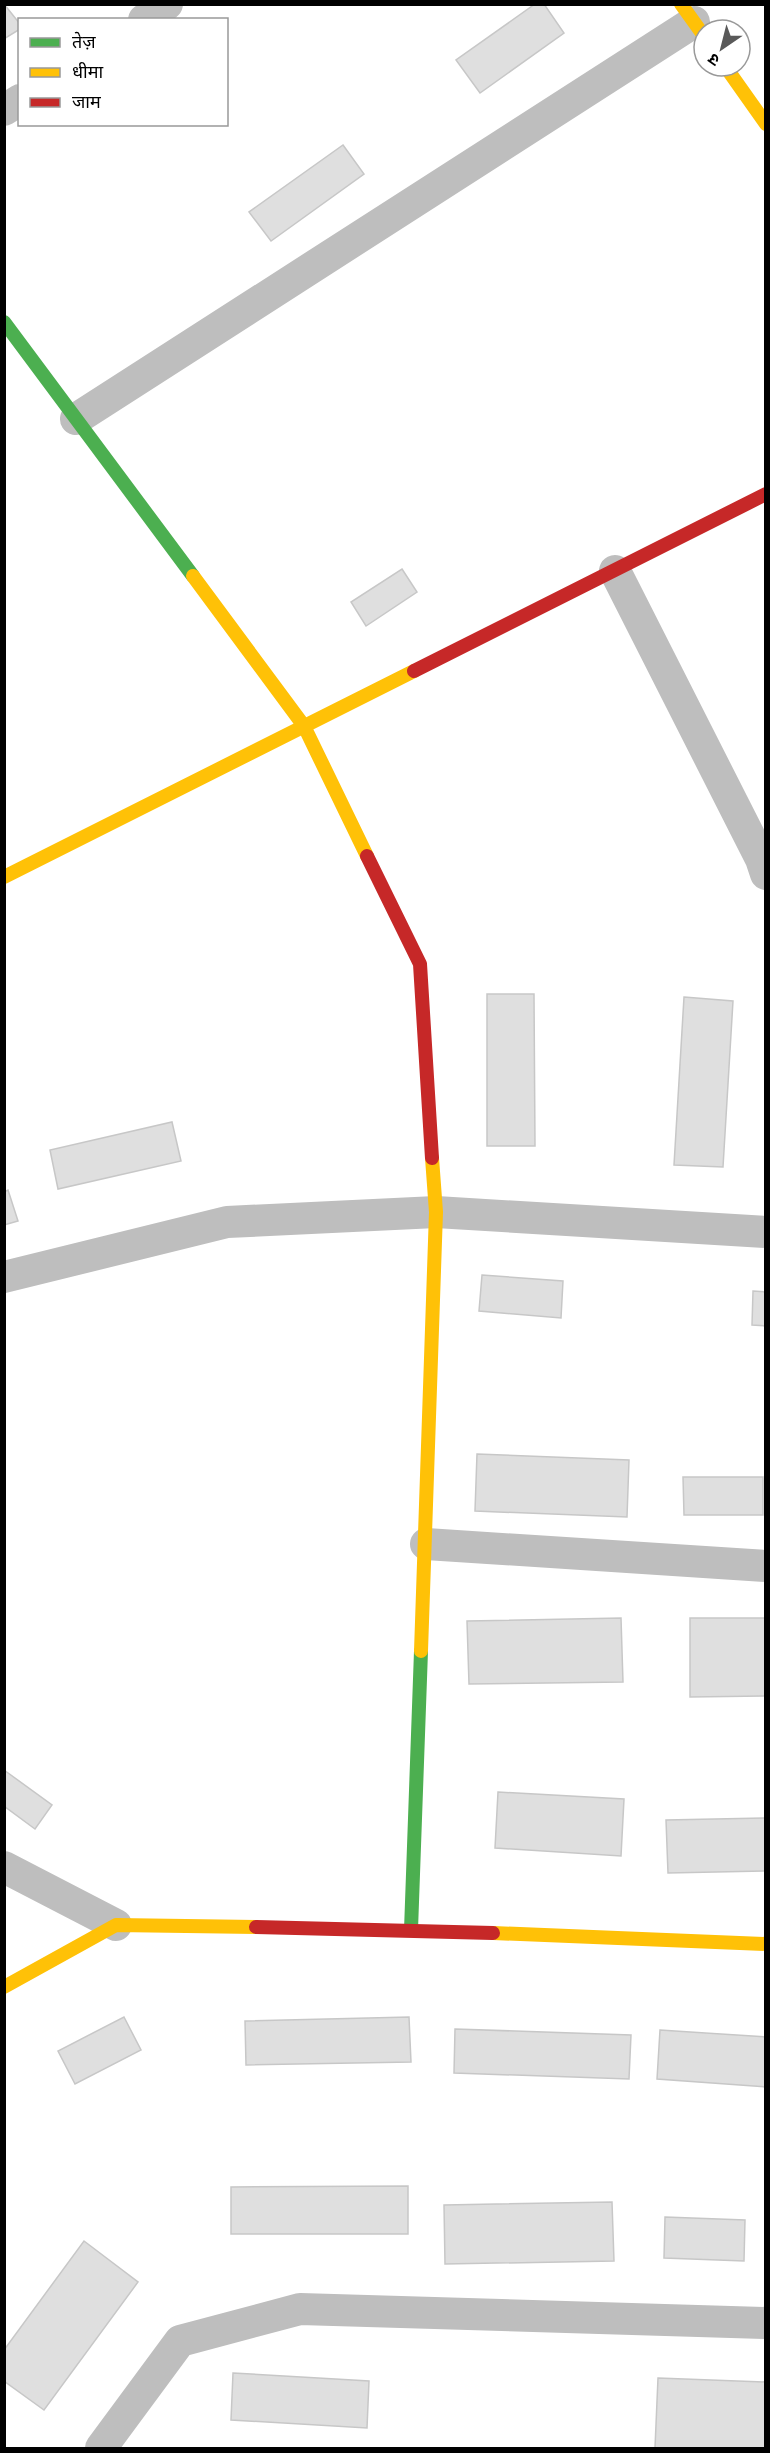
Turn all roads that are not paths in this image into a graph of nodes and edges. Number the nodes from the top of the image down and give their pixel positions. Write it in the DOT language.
graph roads {
  1 [pos="167,4"];
  2 [pos="147,18"];
  3 [pos="692,22"];
  4 [pos="733,78"];
  5 [pos="18,101"];
  6 [pos="4,110"];
  7 [pos="765,124"];
  8 [pos="4,322"];
  9 [pos="76,419"];
  10 [pos="765,494"];
  11 [pos="615,571"];
  12 [pos="304,726"];
  13 [pos="765,874"];
  14 [pos="4,877"];
  15 [pos="436,1212"];
  16 [pos="765,1232"];
  17 [pos="4,1277"];
  18 [pos="426,1544"];
  19 [pos="765,1566"];
  20 [pos="4,1867"];
  21 [pos="116,1925"];
  22 [pos="411,1930"];
  23 [pos="765,1944"];
  24 [pos="4,1987"];
  25 [pos="765,2323"];
  26 [pos="100,2448"];
  1 -- 2 [label="street"];
  3 -- 9 [label="street"];
  4 -- 7 [label="street"];
  5 -- 6 [label="street"];
  8 -- 9 [label="street"];
  9 -- 12 [label="street"];
  10 -- 11 [label="street"];
  11 -- 12 [label="street"];
  11 -- 13 [label="street"];
  12 -- 14 [label="street"];
  12 -- 15 [label="street"];
  15 -- 16 [label="street"];
  15 -- 17 [label="street"];
  15 -- 18 [label="street"];
  18 -- 19 [label="street"];
  18 -- 22 [label="street"];
  20 -- 21 [label="street"];
  21 -- 22 [label="street"];
  21 -- 24 [label="street"];
  22 -- 23 [label="street"];
  25 -- 26 [label="street"];
}
